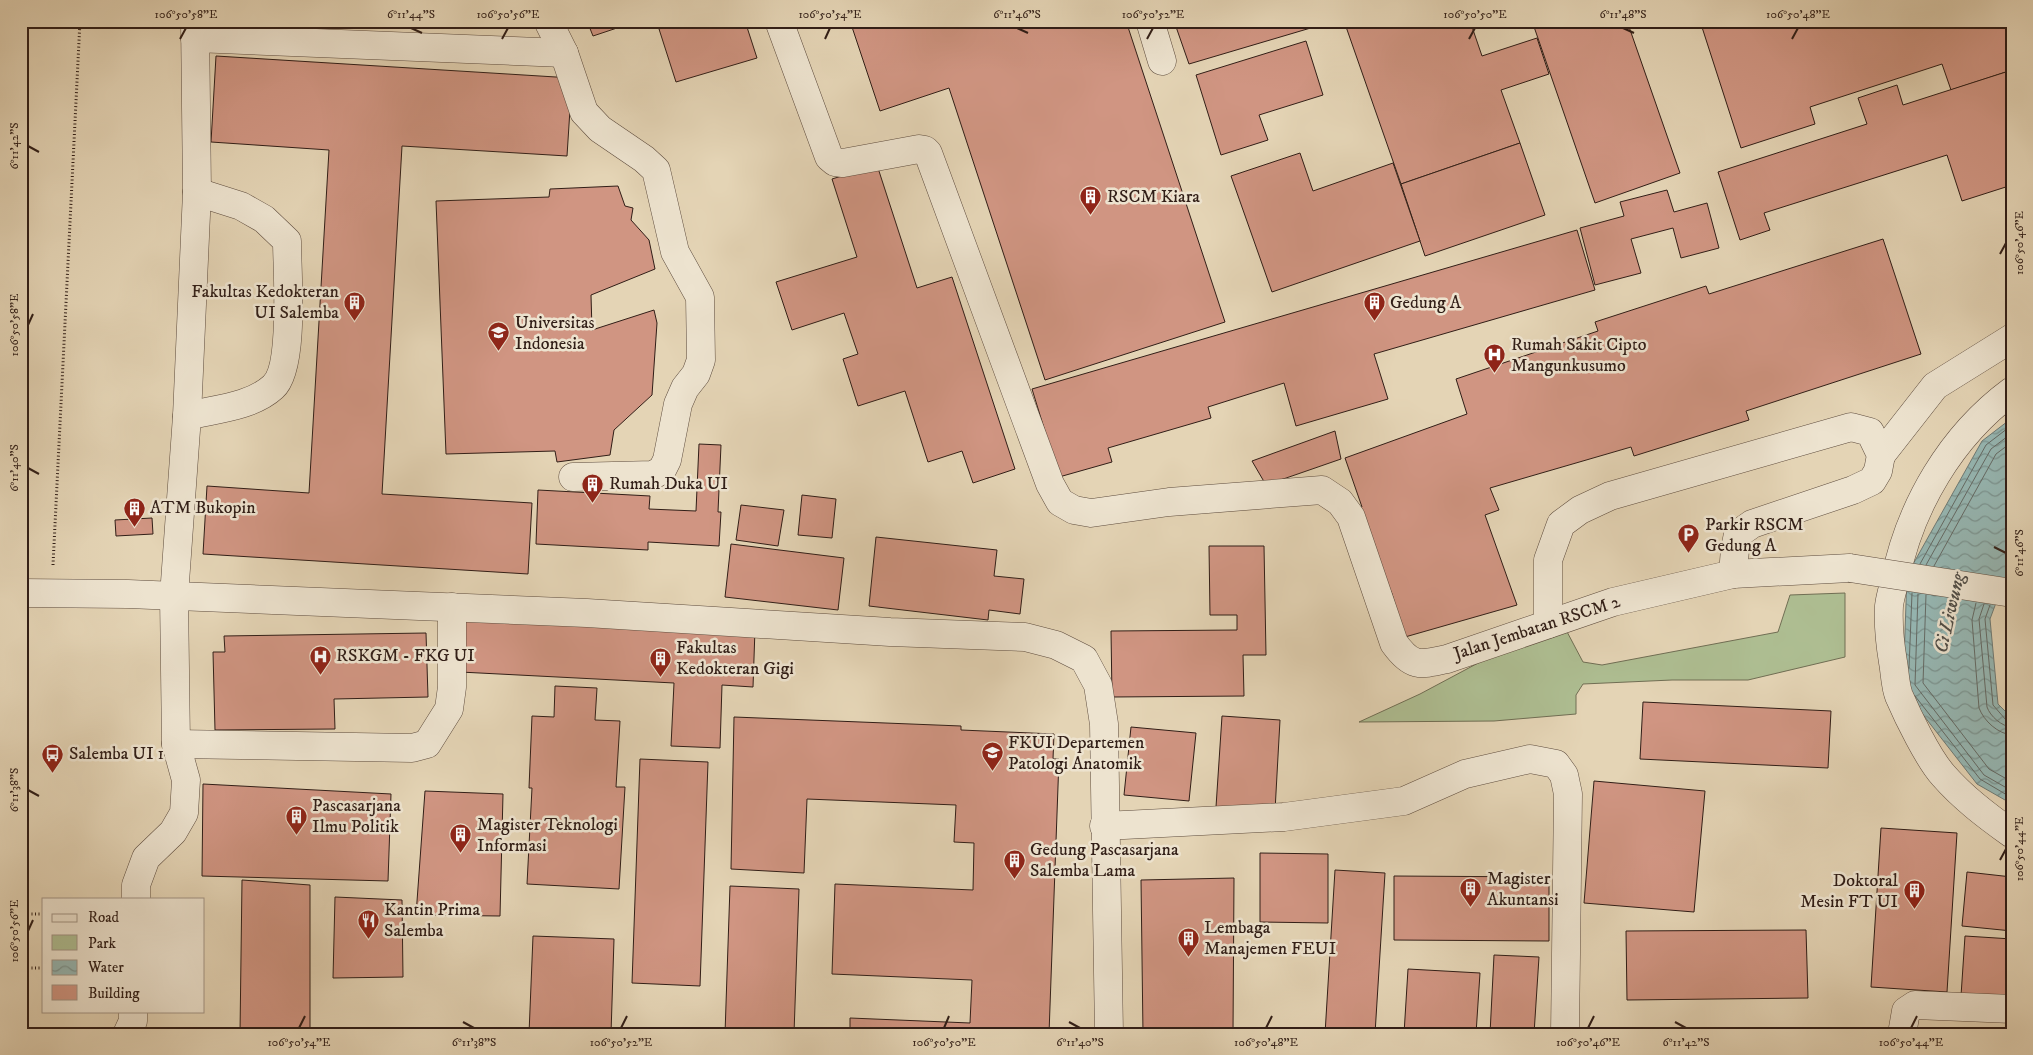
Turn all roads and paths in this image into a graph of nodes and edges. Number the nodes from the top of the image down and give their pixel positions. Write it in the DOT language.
graph roads {
  1 [pos="80,21"];
  2 [pos="548,21"];
  3 [pos="779,21"];
  4 [pos="1150,21"];
  5 [pos="195,30"];
  6 [pos="564,53"];
  7 [pos="1162,61"];
  8 [pos="197,192"];
  9 [pos="2012,338"];
  10 [pos="2012,391"];
  11 [pos="187,416"];
  12 [pos="1881,455"];
  13 [pos="574,477"];
  14 [pos="1733,574"];
  15 [pos="52,592"];
  16 [pos="21,593"];
  17 [pos="2012,593"];
  18 [pos="174,596"];
  19 [pos="452,607"];
  20 [pos="1548,624"];
  21 [pos="176,744"];
  22 [pos="1104,826"];
  23 [pos="2012,834"];
  24 [pos="136,898"];
  25 [pos="21,914"];
  26 [pos="42,914"];
  27 [pos="21,968"];
  28 [pos="42,968"];
  29 [pos="2012,1009"];
  30 [pos="133,1012"];
  31 [pos="127,1034"];
  32 [pos="1109,1034"];
  33 [pos="1565,1034"];
  34 [pos="1902,1034"];
  1 -- 15 [label="path"];
  2 -- 6 [label="street"];
  3 -- 20 [label="street, Jalan Jembatan RSCM 2"];
  4 -- 7 [label="street"];
  5 -- 6 [label="street"];
  5 -- 8 [label="street"];
  6 -- 13 [label="street"];
  8 -- 11 [label="street"];
  8 -- 11 [label="street"];
  9 -- 12 [label="street"];
  10 -- 23 [label="street"];
  11 -- 18 [label="street"];
  12 -- 14 [label="street"];
  12 -- 20 [label="street"];
  14 -- 17 [label="street, Jalan Jembatan RSCM 2, bridge"];
  14 -- 20 [label="street, Jalan Jembatan RSCM 2"];
  15 -- 16 [label="street"];
  15 -- 18 [label="street"];
  18 -- 19 [label="street"];
  18 -- 21 [label="street"];
  19 -- 21 [label="street"];
  19 -- 22 [label="street"];
  21 -- 24 [label="street"];
  22 -- 32 [label="street"];
  22 -- 33 [label="street"];
  25 -- 26 [label="path"];
  27 -- 28 [label="path"];
  29 -- 34 [label="street"];
  30 -- 31 [label="street"];
}
